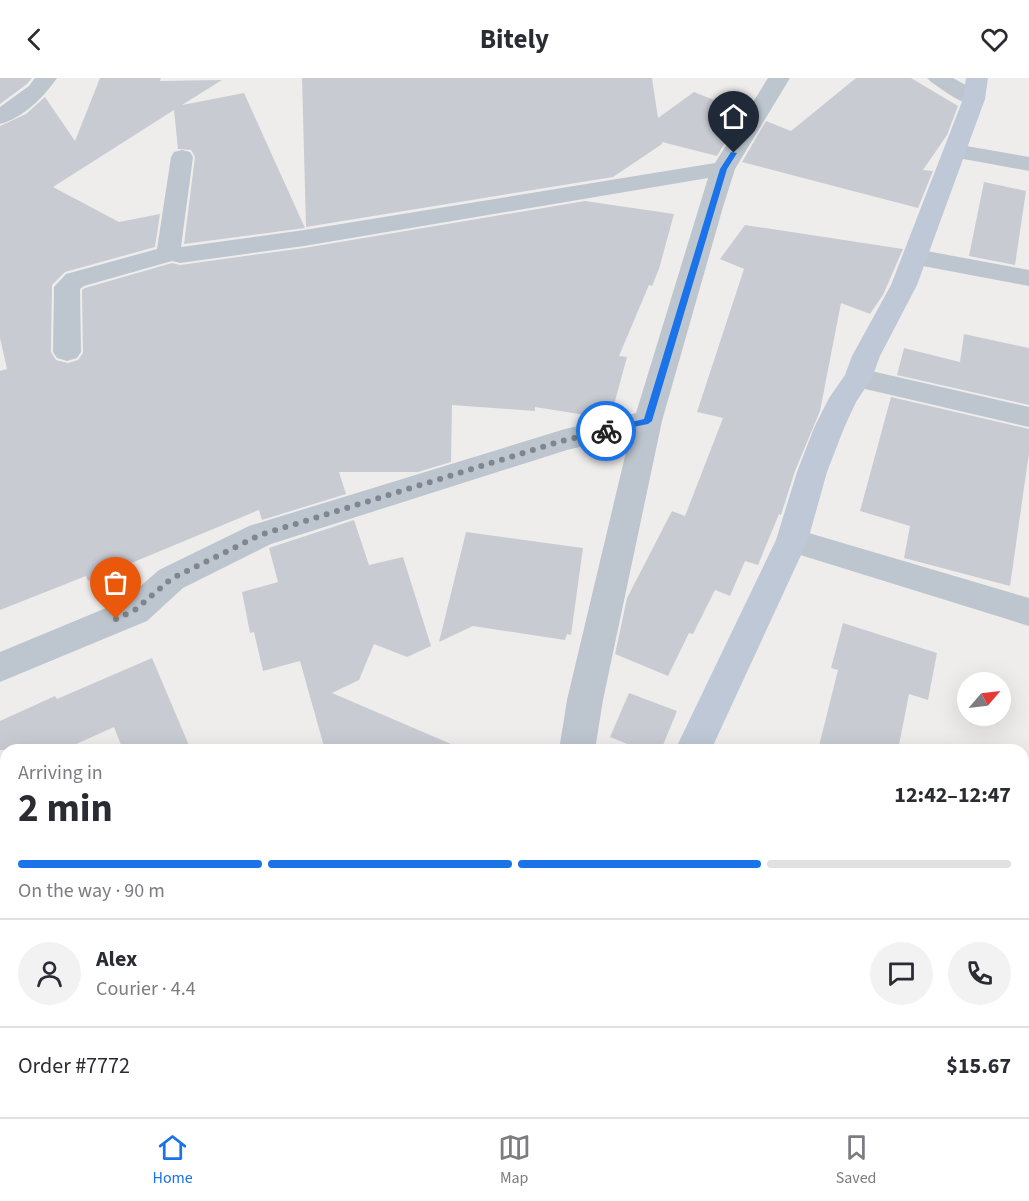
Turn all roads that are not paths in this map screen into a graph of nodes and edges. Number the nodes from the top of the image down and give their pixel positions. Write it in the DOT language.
graph roads {
  1 [pos="46,78"];
  2 [pos="779,78"];
  3 [pos="938,78"];
  4 [pos="976,89"];
  5 [pos="0,117"];
  6 [pos="955,151"];
  7 [pos="182,157"];
  8 [pos="1029,164"];
  9 [pos="723,169"];
  10 [pos="171,253"];
  11 [pos="916,257"];
  12 [pos="1029,278"];
  13 [pos="67,352"];
  14 [pos="858,378"];
  15 [pos="1029,417"];
  16 [pos="648,421"];
  17 [pos="792,540"];
  18 [pos="1029,612"];
  19 [pos="0,667"];
  20 [pos="578,744"];
  21 [pos="696,744"];
  1 -- 5 [label="street"];
  2 -- 9 [label="street"];
  3 -- 4 [label="street"];
  4 -- 6 [label="street"];
  6 -- 8 [label="street"];
  6 -- 11 [label="street"];
  7 -- 10 [label="street"];
  9 -- 10 [label="street"];
  9 -- 16 [label="street"];
  10 -- 13 [label="street"];
  11 -- 12 [label="street"];
  11 -- 14 [label="street"];
  14 -- 15 [label="street"];
  14 -- 17 [label="street"];
  16 -- 19 [label="street"];
  16 -- 20 [label="street"];
  17 -- 18 [label="street"];
  17 -- 21 [label="street"];
}
